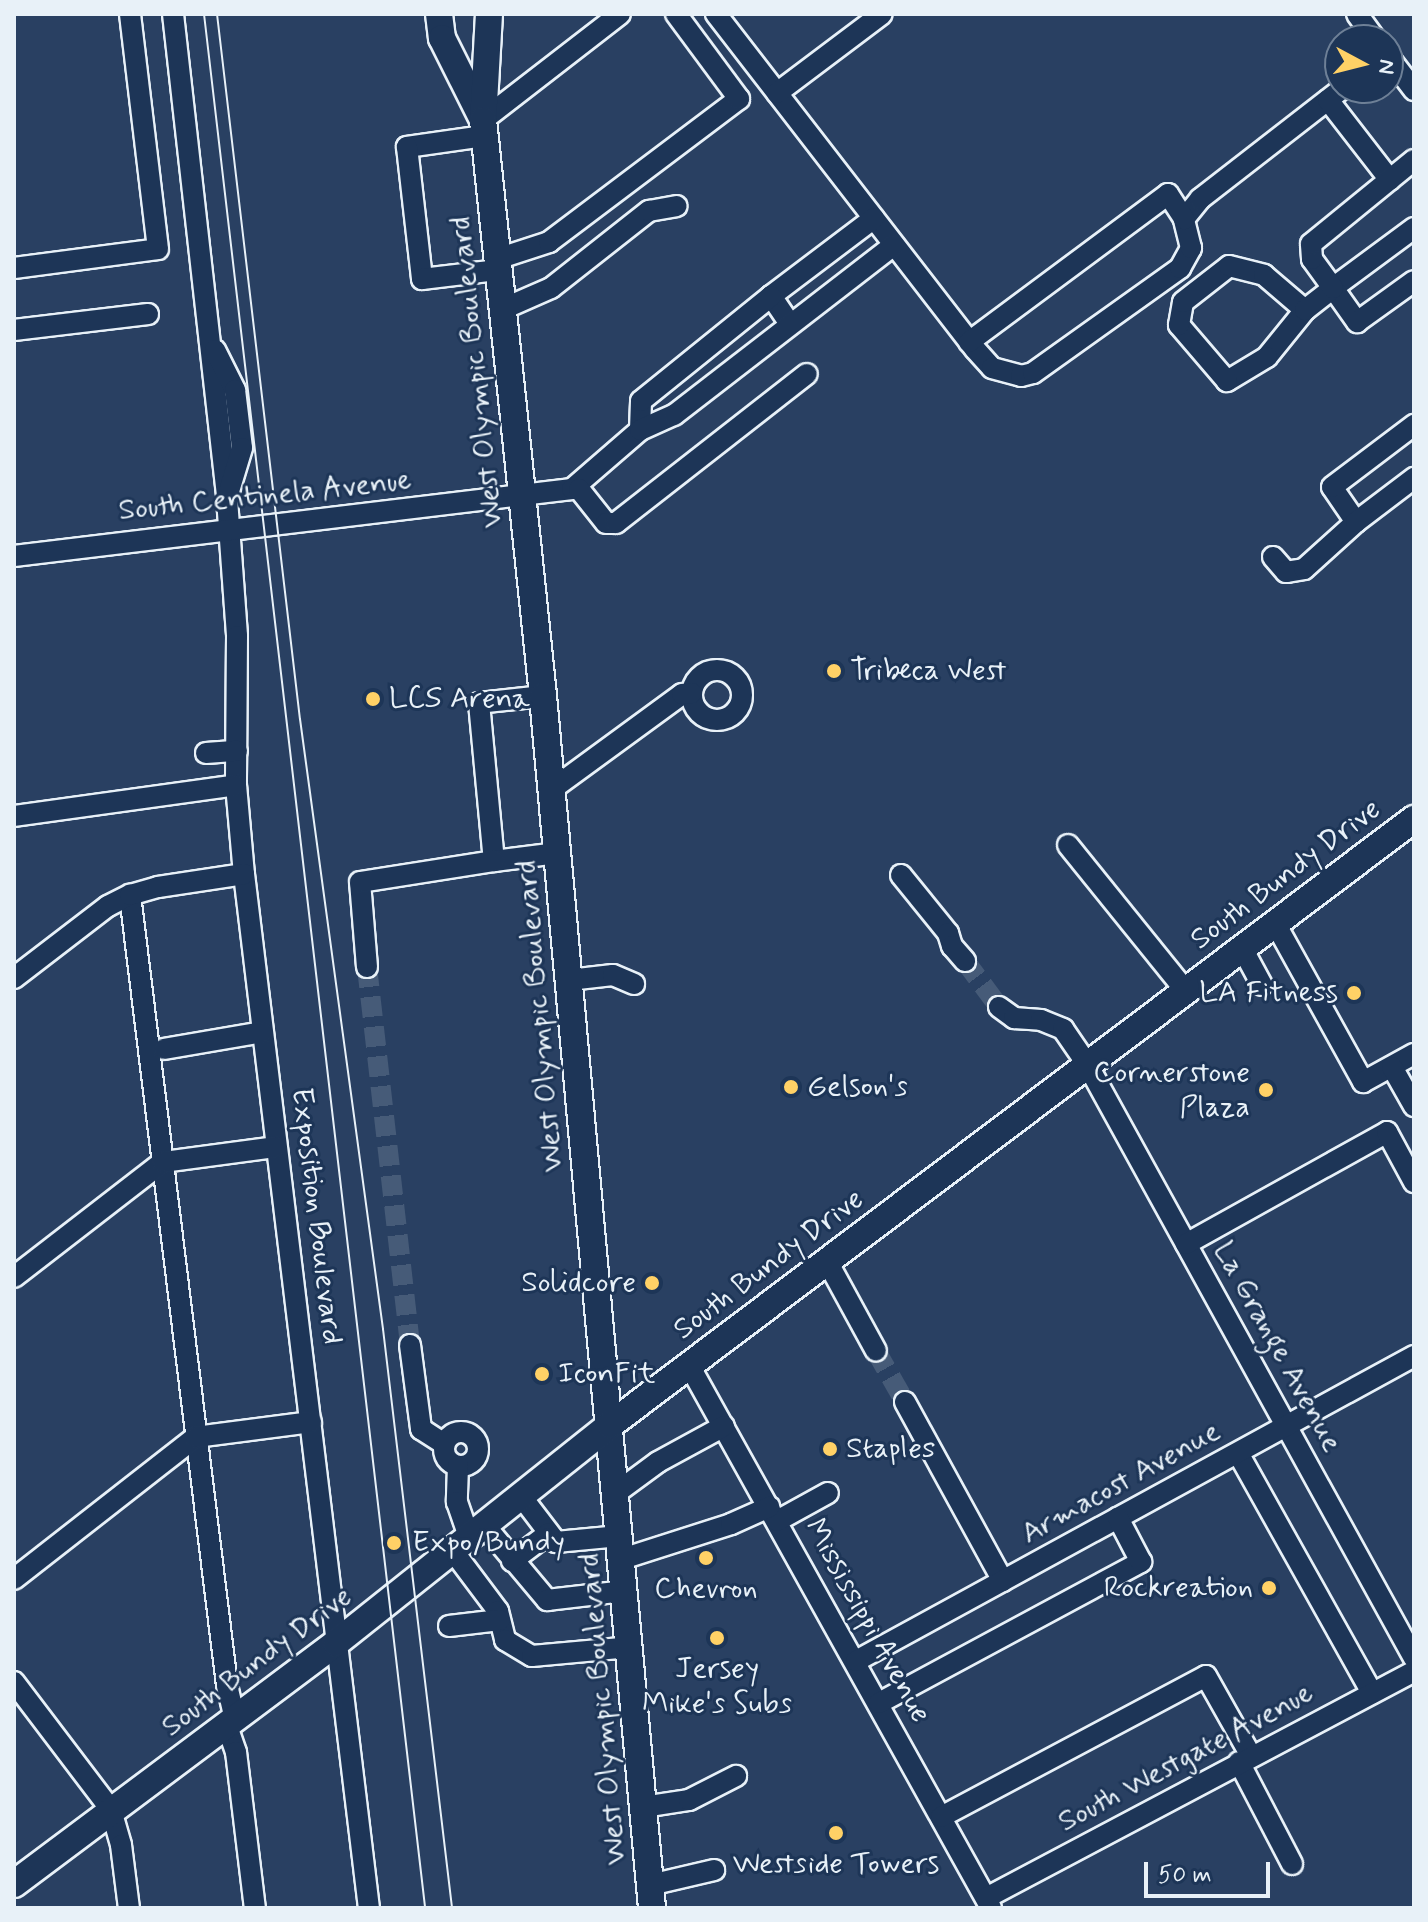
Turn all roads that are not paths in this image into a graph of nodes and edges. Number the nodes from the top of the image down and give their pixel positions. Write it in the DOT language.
graph roads {
  1 [pos="130,14"];
  2 [pos="173,14"];
  3 [pos="439,14"];
  4 [pos="489,14"];
  5 [pos="620,14"];
  6 [pos="676,14"];
  7 [pos="716,14"];
  8 [pos="882,14"];
  9 [pos="777,93"];
  10 [pos="1324,103"];
  11 [pos="1342,104"];
  12 [pos="483,128"];
  13 [pos="1414,160"];
  14 [pos="1390,180"];
  15 [pos="677,206"];
  16 [pos="874,218"];
  17 [pos="1184,219"];
  18 [pos="1414,228"];
  19 [pos="894,245"];
  20 [pos="498,265"];
  21 [pos="14,268"];
  22 [pos="1414,281"];
  23 [pos="1333,288"];
  24 [pos="771,296"];
  25 [pos="503,309"];
  26 [pos="1305,310"];
  27 [pos="148,314"];
  28 [pos="790,324"];
  29 [pos="14,330"];
  30 [pos="969,342"];
  31 [pos="807,374"];
  32 [pos="640,430"];
  33 [pos="1412,430"];
  34 [pos="1414,478"];
  35 [pos="572,489"];
  36 [pos="524,496"];
  37 [pos="1356,522"];
  38 [pos="227,531"];
  39 [pos="14,556"];
  40 [pos="1273,557"];
  41 [pos="692,693"];
  42 [pos="543,696"];
  43 [pos="237,751"];
  44 [pos="206,753"];
  45 [pos="236,785"];
  46 [pos="551,790"];
  47 [pos="14,816"];
  48 [pos="1414,819"];
  49 [pos="1068,845"];
  50 [pos="557,853"];
  51 [pos="494,861"];
  52 [pos="244,874"];
  53 [pos="901,875"];
  54 [pos="130,895"];
  55 [pos="1275,923"];
  56 [pos="1242,948"];
  57 [pos="968,958"];
  58 [pos="367,967"];
  59 [pos="14,978"];
  60 [pos="569,980"];
  61 [pos="634,984"];
  62 [pos="1262,985"];
  63 [pos="1185,990"];
  64 [pos="1004,1007"];
  65 [pos="263,1032"];
  66 [pos="164,1049"];
  67 [pos="1414,1054"];
  68 [pos="1087,1064"];
  69 [pos="1392,1067"];
  70 [pos="1414,1106"];
  71 [pos="276,1147"];
  72 [pos="163,1162"];
  73 [pos="1414,1182"];
  74 [pos="1186,1244"];
  75 [pos="827,1261"];
  76 [pos="14,1277"];
  77 [pos="410,1345"];
  78 [pos="876,1351"];
  79 [pos="1414,1356"];
  80 [pos="689,1365"];
  81 [pos="905,1402"];
  82 [pos="311,1422"];
  83 [pos="610,1425"];
  84 [pos="724,1426"];
  85 [pos="1286,1426"];
  86 [pos="196,1437"];
  87 [pos="444,1444"];
  88 [pos="1238,1453"];
  89 [pos="458,1466"];
  90 [pos="616,1493"];
  91 [pos="828,1493"];
  92 [pos="521,1496"];
  93 [pos="773,1514"];
  94 [pos="1118,1518"];
  95 [pos="549,1533"];
  96 [pos="469,1538"];
  97 [pos="621,1548"];
  98 [pos="512,1561"];
  99 [pos="14,1579"];
  100 [pos="1003,1581"];
  101 [pos="625,1591"];
  102 [pos="500,1620"];
  103 [pos="449,1626"];
  104 [pos="336,1643"];
  105 [pos="630,1647"];
  106 [pos="1414,1658"];
  107 [pos="856,1661"];
  108 [pos="1414,1671"];
  109 [pos="14,1682"];
  110 [pos="1372,1693"];
  111 [pos="879,1703"];
  112 [pos="231,1723"];
  113 [pos="1245,1759"];
  114 [pos="736,1776"];
  115 [pos="643,1807"];
  116 [pos="111,1810"];
  117 [pos="941,1817"];
  118 [pos="1292,1864"];
  119 [pos="714,1870"];
  120 [pos="14,1884"];
  121 [pos="651,1896"];
  122 [pos="989,1903"];
  123 [pos="129,1908"];
  124 [pos="255,1908"];
  125 [pos="369,1908"];
  1 -- 21 [label="street"];
  2 -- 38 [label="street, Exposition Boulevard"];
  3 -- 12 [label="main road"];
  4 -- 12 [label="main road"];
  5 -- 12 [label="street"];
  6 -- 20 [label="street"];
  7 -- 9 [label="street"];
  8 -- 9 [label="street"];
  9 -- 16 [label="street"];
  10 -- 17 [label="street"];
  11 -- 14 [label="street"];
  12 -- 20 [label="main road, West Olympic Boulevard"];
  12 -- 20 [label="street"];
  13 -- 14 [label="street"];
  14 -- 23 [label="street"];
  15 -- 25 [label="street"];
  16 -- 19 [label="street"];
  16 -- 24 [label="street"];
  17 -- 30 [label="street"];
  17 -- 30 [label="street"];
  18 -- 23 [label="street"];
  19 -- 28 [label="street"];
  19 -- 30 [label="street"];
  20 -- 25 [label="main road, West Olympic Boulevard"];
  22 -- 23 [label="street"];
  23 -- 26 [label="street"];
  24 -- 28 [label="street"];
  24 -- 32 [label="street"];
  25 -- 36 [label="main road, West Olympic Boulevard"];
  26 -- 26 [label="street"];
  27 -- 29 [label="street"];
  28 -- 32 [label="street"];
  31 -- 35 [label="street"];
  32 -- 35 [label="street"];
  33 -- 37 [label="street"];
  34 -- 37 [label="street"];
  35 -- 36 [label="street, South Centinela Avenue"];
  36 -- 38 [label="street, South Centinela Avenue"];
  36 -- 42 [label="main road, West Olympic Boulevard"];
  37 -- 40 [label="street"];
  38 -- 39 [label="street, South Centinela Avenue"];
  38 -- 43 [label="street, Exposition Boulevard"];
  41 -- 46 [label="street"];
  42 -- 46 [label="main road, West Olympic Boulevard"];
  42 -- 51 [label="street"];
  43 -- 44 [label="street"];
  43 -- 45 [label="street, Exposition Boulevard"];
  45 -- 47 [label="street"];
  45 -- 52 [label="street, Exposition Boulevard"];
  46 -- 50 [label="main road, West Olympic Boulevard"];
  48 -- 55 [label="main road, South Bundy Drive"];
  49 -- 63 [label="street"];
  50 -- 51 [label="street"];
  50 -- 60 [label="main road, West Olympic Boulevard"];
  51 -- 58 [label="street"];
  52 -- 54 [label="street"];
  52 -- 65 [label="street, Exposition Boulevard"];
  53 -- 57 [label="street"];
  54 -- 59 [label="street"];
  54 -- 72 [label="street"];
  55 -- 56 [label="main road, South Bundy Drive"];
  55 -- 69 [label="street"];
  56 -- 62 [label="street"];
  56 -- 63 [label="main road, South Bundy Drive"];
  60 -- 61 [label="street"];
  60 -- 83 [label="main road, West Olympic Boulevard"];
  63 -- 68 [label="main road, South Bundy Drive"];
  64 -- 68 [label="street, La Grange Avenue"];
  65 -- 66 [label="street"];
  65 -- 71 [label="street, Exposition Boulevard"];
  67 -- 69 [label="street"];
  68 -- 74 [label="street, La Grange Avenue"];
  68 -- 75 [label="main road, South Bundy Drive"];
  69 -- 70 [label="street"];
  71 -- 72 [label="street"];
  71 -- 82 [label="street, Exposition Boulevard"];
  72 -- 76 [label="street"];
  72 -- 86 [label="street"];
  73 -- 74 [label="street"];
  74 -- 85 [label="street, La Grange Avenue"];
  75 -- 78 [label="street"];
  75 -- 80 [label="main road, South Bundy Drive"];
  77 -- 87 [label="street"];
  79 -- 85 [label="street, Armacost Avenue"];
  80 -- 83 [label="main road, South Bundy Drive"];
  80 -- 84 [label="street, Mississippi Avenue"];
  81 -- 100 [label="street"];
  82 -- 86 [label="street"];
  82 -- 104 [label="street, Exposition Boulevard"];
  83 -- 90 [label="main road, West Olympic Boulevard"];
  83 -- 92 [label="main road, South Bundy Drive"];
  84 -- 90 [label="street"];
  84 -- 93 [label="street, Mississippi Avenue"];
  85 -- 88 [label="street, Armacost Avenue"];
  85 -- 106 [label="street, La Grange Avenue"];
  86 -- 99 [label="street"];
  86 -- 112 [label="street"];
  87 -- 89 [label="street"];
  87 -- 89 [label="street"];
  88 -- 94 [label="street, Armacost Avenue"];
  88 -- 110 [label="street"];
  89 -- 96 [label="street"];
  90 -- 97 [label="main road, West Olympic Boulevard"];
  91 -- 93 [label="street"];
  92 -- 95 [label="street"];
  92 -- 96 [label="main road, South Bundy Drive"];
  93 -- 97 [label="street"];
  93 -- 107 [label="street, Mississippi Avenue"];
  94 -- 100 [label="street, Armacost Avenue"];
  94 -- 111 [label="street"];
  95 -- 97 [label="street"];
  95 -- 98 [label="street"];
  96 -- 98 [label="street"];
  96 -- 102 [label="street"];
  96 -- 104 [label="main road, South Bundy Drive"];
  97 -- 101 [label="main road, West Olympic Boulevard"];
  98 -- 101 [label="street"];
  100 -- 107 [label="street, Armacost Avenue"];
  101 -- 105 [label="main road, West Olympic Boulevard"];
  102 -- 103 [label="street"];
  102 -- 105 [label="street"];
  104 -- 112 [label="main road, South Bundy Drive"];
  104 -- 125 [label="street, Exposition Boulevard"];
  105 -- 115 [label="main road, West Olympic Boulevard"];
  107 -- 111 [label="street, Mississippi Avenue"];
  108 -- 110 [label="street, South Westgate Avenue"];
  109 -- 116 [label="street"];
  110 -- 113 [label="street, South Westgate Avenue"];
  111 -- 117 [label="street, Mississippi Avenue"];
  112 -- 116 [label="main road, South Bundy Drive"];
  112 -- 124 [label="street"];
  113 -- 117 [label="street"];
  113 -- 118 [label="street"];
  113 -- 122 [label="street, South Westgate Avenue"];
  114 -- 115 [label="street"];
  115 -- 121 [label="main road, West Olympic Boulevard"];
  116 -- 120 [label="main road, South Bundy Drive"];
  116 -- 123 [label="street"];
  117 -- 122 [label="street, Mississippi Avenue"];
  119 -- 121 [label="street"];
}
